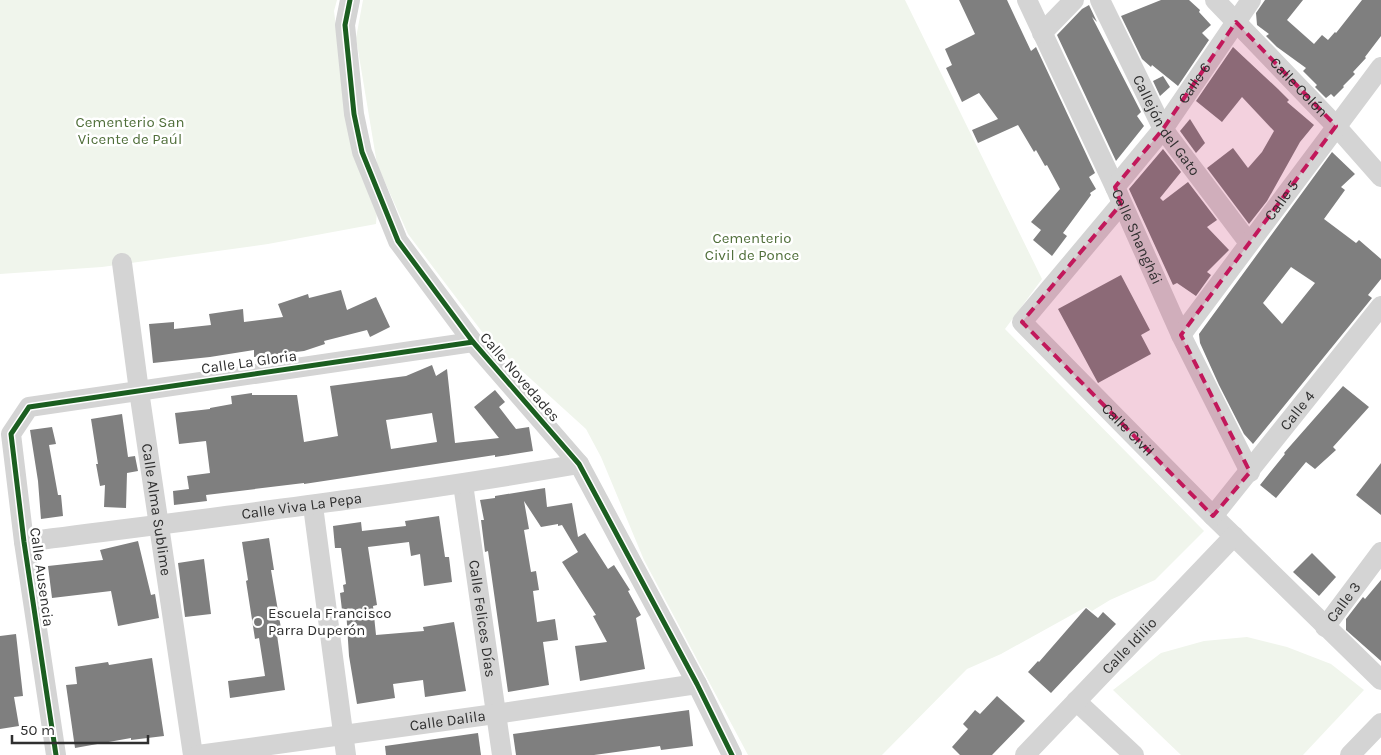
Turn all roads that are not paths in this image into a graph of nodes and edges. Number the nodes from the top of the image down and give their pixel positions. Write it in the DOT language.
graph roads {
  1 [pos="350,0"];
  2 [pos="1027,0"];
  3 [pos="1074,0"];
  4 [pos="1100,0"];
  5 [pos="1216,0"];
  6 [pos="1252,0"];
  7 [pos="1236,22"];
  8 [pos="1042,33"];
  9 [pos="1381,67"];
  10 [pos="1336,126"];
  11 [pos="1163,129"];
  12 [pos="1381,177"];
  13 [pos="1118,195"];
  14 [pos="1249,242"];
  15 [pos="122,263"];
  16 [pos="1381,306"];
  17 [pos="1022,322"];
  18 [pos="1181,335"];
  19 [pos="472,342"];
  20 [pos="139,391"];
  21 [pos="29,407"];
  22 [pos="579,464"];
  23 [pos="1250,472"];
  24 [pos="463,484"];
  25 [pos="313,506"];
  26 [pos="1214,516"];
  27 [pos="160,524"];
  28 [pos="1234,536"];
  29 [pos="24,542"];
  30 [pos="1381,552"];
  31 [pos="1325,627"];
  32 [pos="1381,680"];
  33 [pos="698,684"];
  34 [pos="1076,701"];
  35 [pos="495,714"];
  36 [pos="1381,723"];
  37 [pos="343,734"];
  38 [pos="56,755"];
  39 [pos="193,755"];
  40 [pos="198,755"];
  41 [pos="346,755"];
  42 [pos="502,755"];
  43 [pos="732,755"];
  44 [pos="1026,755"];
  45 [pos="1134,755"];
  46 [pos="1350,755"];
  1 -- 19 [label="street, Calle Novedades"];
  2 -- 8 [label="street, Calle Shanghái"];
  3 -- 8 [label="street"];
  4 -- 11 [label="street, Callejón del Gato"];
  5 -- 7 [label="street, Calle Colón"];
  6 -- 7 [label="street, Calle 6"];
  7 -- 10 [label="street, Calle Colón"];
  7 -- 11 [label="street, Calle 6"];
  8 -- 13 [label="street, Calle Shanghái"];
  9 -- 10 [label="street, Calle 5"];
  10 -- 12 [label="street, Calle Colón"];
  10 -- 14 [label="street, Calle 5"];
  11 -- 13 [label="street, Calle 6"];
  11 -- 14 [label="street, Callejón del Gato"];
  13 -- 17 [label="street, Calle 6"];
  13 -- 18 [label="street, Calle Shanghái"];
  14 -- 18 [label="street, Calle 5"];
  15 -- 20 [label="street, Calle Alma Sublime"];
  16 -- 23 [label="street, Calle 4"];
  17 -- 26 [label="street, Calle Civil"];
  18 -- 23 [label="street, Calle Shanghái"];
  19 -- 20 [label="street, Calle La Gloria"];
  19 -- 22 [label="street, Calle Novedades"];
  20 -- 21 [label="street, Calle La Gloria"];
  20 -- 27 [label="street, Calle Alma Sublime"];
  21 -- 29 [label="street, Calle Ausencia"];
  22 -- 24 [label="street, Calle Viva La Pepa"];
  22 -- 33 [label="street, Calle Novedades"];
  23 -- 26 [label="street, Calle 4"];
  24 -- 25 [label="street, Calle Viva La Pepa"];
  24 -- 35 [label="street, Calle Felices Días"];
  25 -- 27 [label="street, Calle Viva La Pepa"];
  25 -- 37 [label="street"];
  26 -- 28 [label="street, Calle Civil"];
  27 -- 29 [label="street, Calle Viva La Pepa"];
  27 -- 39 [label="street, Calle Alma Sublime"];
  28 -- 31 [label="street, Calle Civil"];
  28 -- 34 [label="street, Calle Idilio"];
  29 -- 38 [label="street, Calle Ausencia"];
  30 -- 31 [label="street, Calle 3"];
  31 -- 32 [label="street, Calle Civil"];
  33 -- 35 [label="street, Calle Dalila"];
  33 -- 43 [label="street, Calle Novedades"];
  34 -- 44 [label="street, Calle Idilio"];
  34 -- 45 [label="street"];
  35 -- 37 [label="street, Calle Dalila"];
  35 -- 42 [label="street, Calle Felices Días"];
  36 -- 46 [label="street"];
  37 -- 40 [label="street, Calle Dalila"];
  37 -- 41 [label="street"];
}
